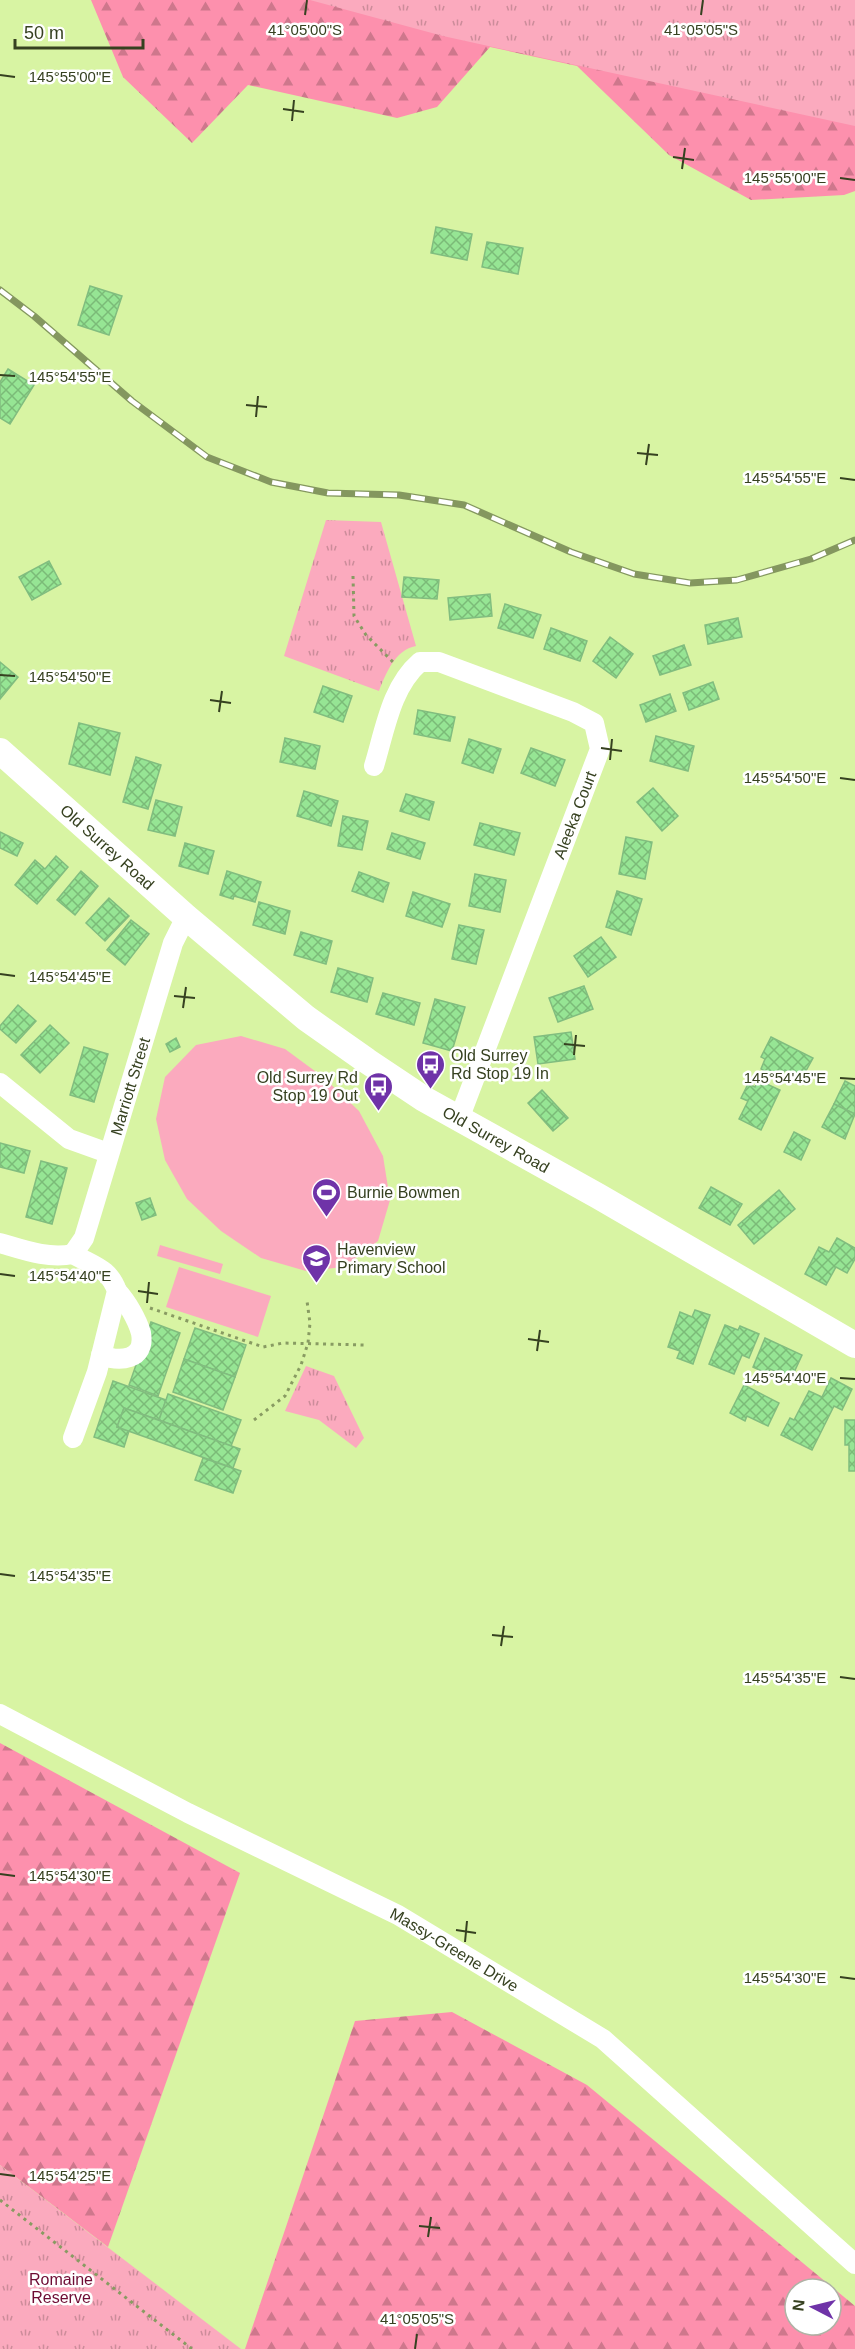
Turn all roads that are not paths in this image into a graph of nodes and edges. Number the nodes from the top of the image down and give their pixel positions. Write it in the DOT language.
graph roads {
  1 [pos="0,751"];
  2 [pos="374,766"];
  3 [pos="186,917"];
  4 [pos="0,1083"];
  5 [pos="459,1119"];
  6 [pos="108,1153"];
  7 [pos="0,1243"];
  8 [pos="73,1254"];
  9 [pos="121,1295"];
  10 [pos="855,1345"];
  11 [pos="101,1355"];
  12 [pos="73,1438"];
  13 [pos="0,1714"];
  14 [pos="855,2264"];
  1 -- 3 [label="main road, Old Surrey Road"];
  2 -- 5 [label="street, Aleeka Court"];
  3 -- 5 [label="main road, Old Surrey Road"];
  3 -- 6 [label="street, Marriott Street"];
  4 -- 6 [label="street"];
  5 -- 10 [label="main road, Old Surrey Road"];
  6 -- 8 [label="street, Marriott Street"];
  7 -- 8 [label="street"];
  8 -- 9 [label="street"];
  9 -- 11 [label="street"];
  9 -- 11 [label="street"];
  11 -- 12 [label="street"];
  13 -- 14 [label="street, Massy-Greene Drive"];
}
